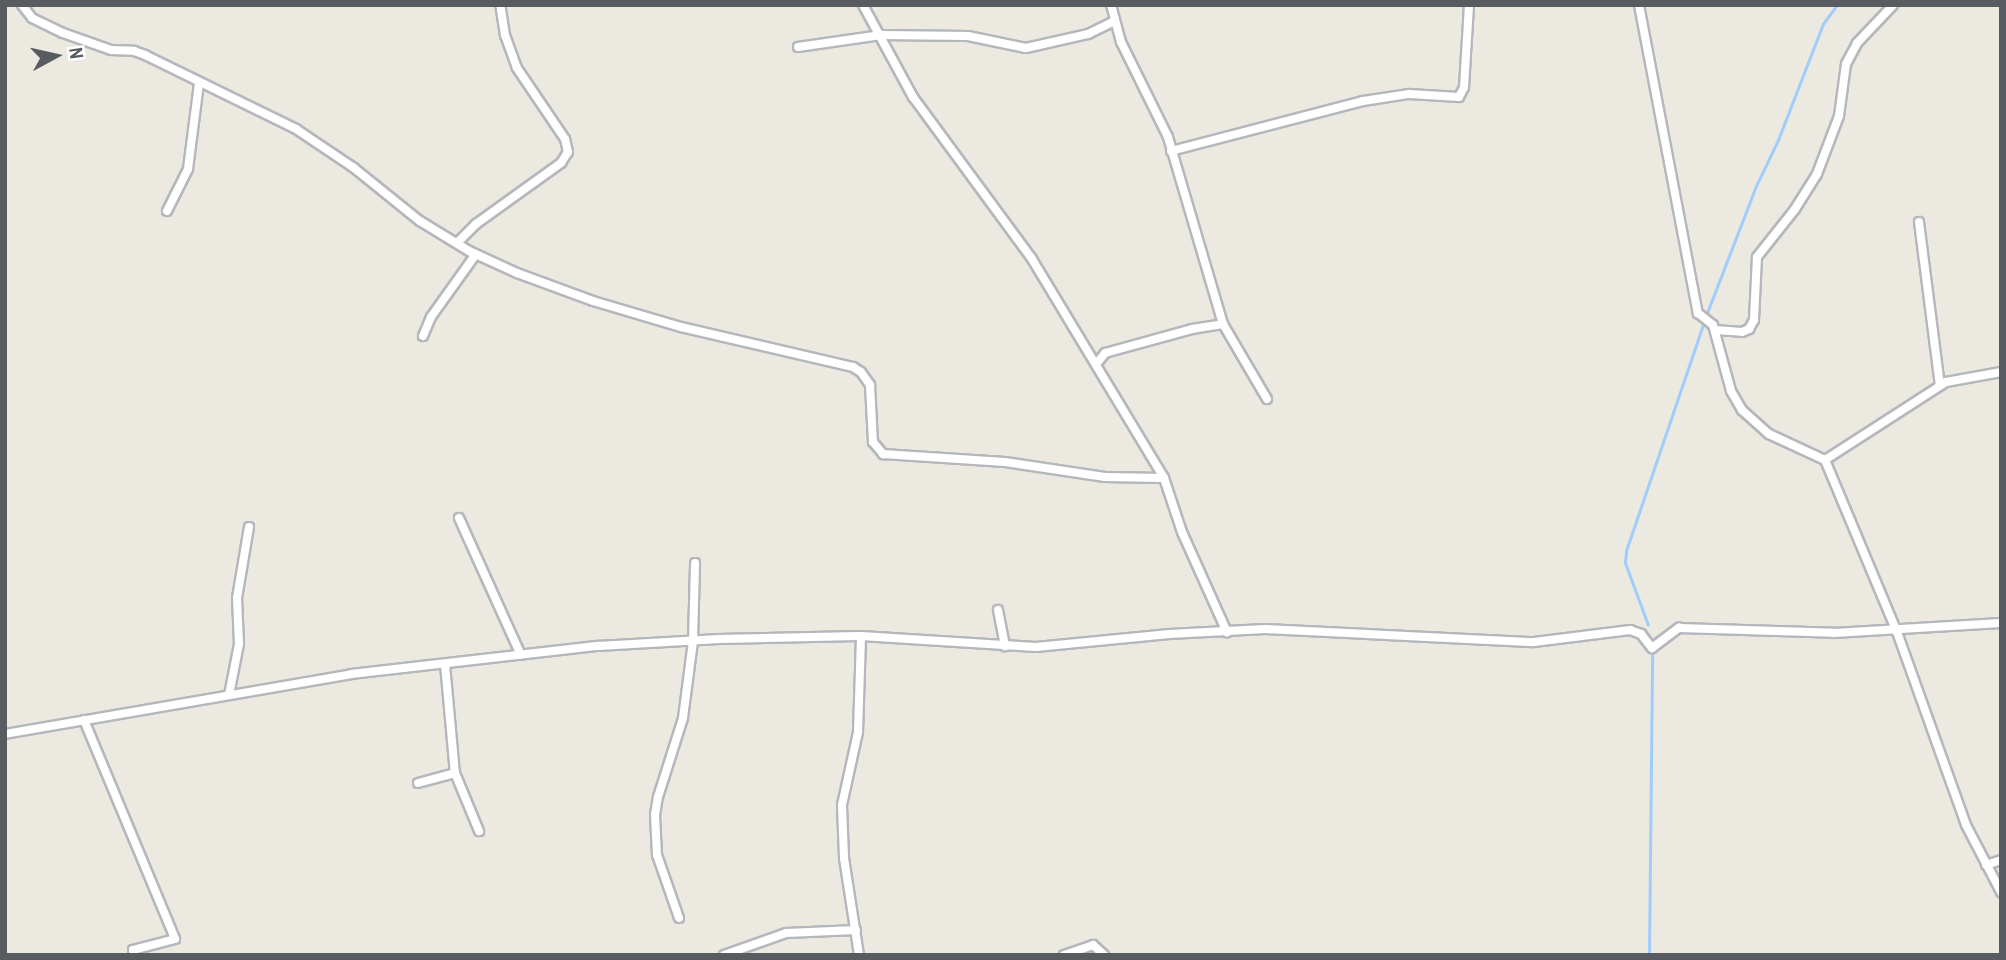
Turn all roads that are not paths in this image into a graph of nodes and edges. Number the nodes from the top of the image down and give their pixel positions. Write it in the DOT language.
graph roads {
  1 [pos="22,5"];
  2 [pos="500,5"];
  3 [pos="863,5"];
  4 [pos="1111,5"];
  5 [pos="1469,5"];
  6 [pos="1639,5"];
  7 [pos="1893,5"];
  8 [pos="1115,21"];
  9 [pos="881,35"];
  10 [pos="798,47"];
  11 [pos="199,83"];
  12 [pos="1171,151"];
  13 [pos="167,211"];
  14 [pos="1919,222"];
  15 [pos="457,243"];
  16 [pos="476,254"];
  17 [pos="1223,324"];
  18 [pos="1715,330"];
  19 [pos="423,336"];
  20 [pos="1098,365"];
  21 [pos="2001,372"];
  22 [pos="1940,385"];
  23 [pos="1267,400"];
  24 [pos="1825,460"];
  25 [pos="1164,478"];
  26 [pos="460,518"];
  27 [pos="249,527"];
  28 [pos="695,563"];
  29 [pos="998,610"];
  30 [pos="2001,623"];
  31 [pos="1227,632"];
  32 [pos="1898,632"];
  33 [pos="861,636"];
  34 [pos="693,641"];
  35 [pos="1005,646"];
  36 [pos="521,655"];
  37 [pos="445,664"];
  38 [pos="229,695"];
  39 [pos="84,720"];
  40 [pos="5,734"];
  41 [pos="455,773"];
  42 [pos="418,783"];
  43 [pos="479,831"];
  44 [pos="2001,860"];
  45 [pos="1986,865"];
  46 [pos="2001,892"];
  47 [pos="679,918"];
  48 [pos="856,930"];
  49 [pos="134,955"];
  50 [pos="724,955"];
  51 [pos="859,955"];
  52 [pos="1064,955"];
  53 [pos="1104,955"];
  1 -- 11 [label="street"];
  2 -- 15 [label="street"];
  3 -- 9 [label="street"];
  4 -- 8 [label="street"];
  5 -- 12 [label="street"];
  6 -- 18 [label="street"];
  7 -- 18 [label="street"];
  8 -- 9 [label="street"];
  8 -- 12 [label="street"];
  9 -- 10 [label="street"];
  9 -- 20 [label="street"];
  11 -- 13 [label="street"];
  11 -- 15 [label="street"];
  12 -- 17 [label="street"];
  14 -- 22 [label="street"];
  15 -- 16 [label="street"];
  16 -- 19 [label="street"];
  16 -- 25 [label="street"];
  17 -- 20 [label="street"];
  17 -- 23 [label="street"];
  18 -- 24 [label="street"];
  20 -- 25 [label="street"];
  21 -- 22 [label="street"];
  22 -- 24 [label="street"];
  24 -- 32 [label="street"];
  25 -- 31 [label="street"];
  26 -- 36 [label="street"];
  27 -- 38 [label="street"];
  28 -- 34 [label="street"];
  29 -- 35 [label="street"];
  30 -- 32 [label="street"];
  31 -- 32 [label="street"];
  31 -- 35 [label="street"];
  32 -- 45 [label="street"];
  33 -- 34 [label="street"];
  33 -- 35 [label="street"];
  33 -- 48 [label="street"];
  34 -- 36 [label="street"];
  34 -- 47 [label="street"];
  36 -- 37 [label="street"];
  37 -- 38 [label="street"];
  37 -- 41 [label="street"];
  38 -- 39 [label="street"];
  39 -- 40 [label="street"];
  39 -- 49 [label="street"];
  41 -- 42 [label="street"];
  41 -- 43 [label="street"];
  44 -- 45 [label="street"];
  45 -- 46 [label="street"];
  48 -- 50 [label="street"];
  48 -- 51 [label="street"];
  52 -- 53 [label="street"];
}
